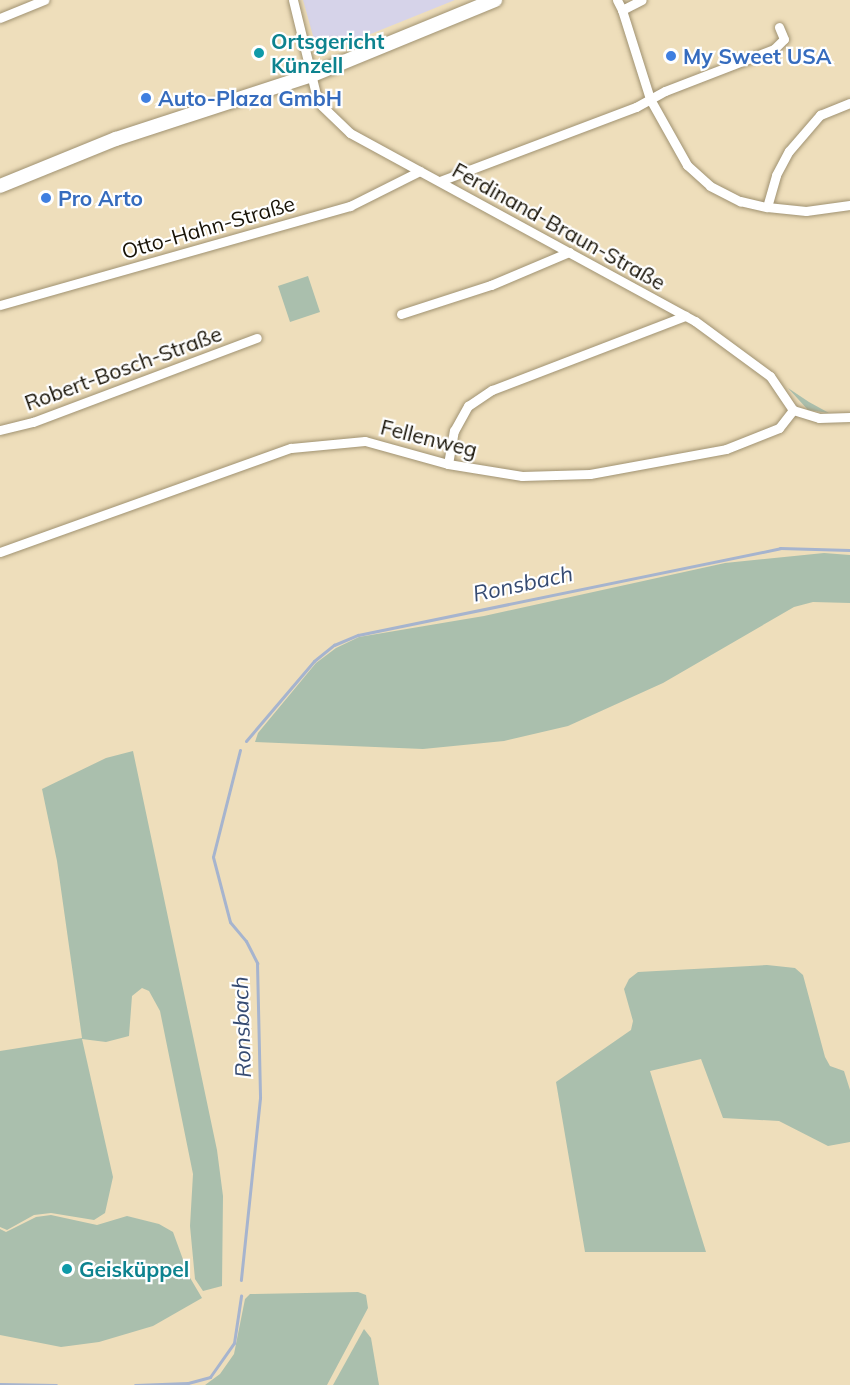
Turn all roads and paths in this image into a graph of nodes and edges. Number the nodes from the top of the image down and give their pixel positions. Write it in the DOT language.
graph roads {
  1 [pos="44,0"];
  2 [pos="293,0"];
  3 [pos="495,0"];
  4 [pos="617,0"];
  5 [pos="642,0"];
  6 [pos="622,10"];
  7 [pos="0,18"];
  8 [pos="779,27"];
  9 [pos="312,75"];
  10 [pos="650,99"];
  11 [pos="850,103"];
  12 [pos="420,171"];
  13 [pos="440,181"];
  14 [pos="0,186"];
  15 [pos="850,205"];
  16 [pos="767,207"];
  17 [pos="569,252"];
  18 [pos="0,305"];
  19 [pos="401,314"];
  20 [pos="686,316"];
  21 [pos="257,338"];
  22 [pos="793,411"];
  23 [pos="850,417"];
  24 [pos="0,430"];
  25 [pos="448,464"];
  26 [pos="0,552"];
  1 -- 7 [label="street"];
  2 -- 9 [label="street, Ferdinand-Braun-Straße"];
  3 -- 9 [label="main road"];
  4 -- 6 [label="street"];
  5 -- 6 [label="street"];
  6 -- 10 [label="street"];
  8 -- 10 [label="street"];
  9 -- 12 [label="street, Ferdinand-Braun-Straße"];
  9 -- 14 [label="main road"];
  10 -- 13 [label="street"];
  10 -- 16 [label="street"];
  11 -- 16 [label="street"];
  12 -- 13 [label="street, Ferdinand-Braun-Straße"];
  12 -- 18 [label="street, Otto-Hahn-Straße"];
  13 -- 17 [label="street, Ferdinand-Braun-Straße"];
  15 -- 16 [label="street"];
  17 -- 19 [label="street"];
  17 -- 20 [label="street, Ferdinand-Braun-Straße"];
  20 -- 22 [label="street, Ferdinand-Braun-Straße"];
  20 -- 25 [label="street"];
  21 -- 24 [label="street, Robert-Bosch-Straße"];
  22 -- 23 [label="street"];
  22 -- 25 [label="street, Fellenweg"];
  25 -- 26 [label="street, Fellenweg"];
}
